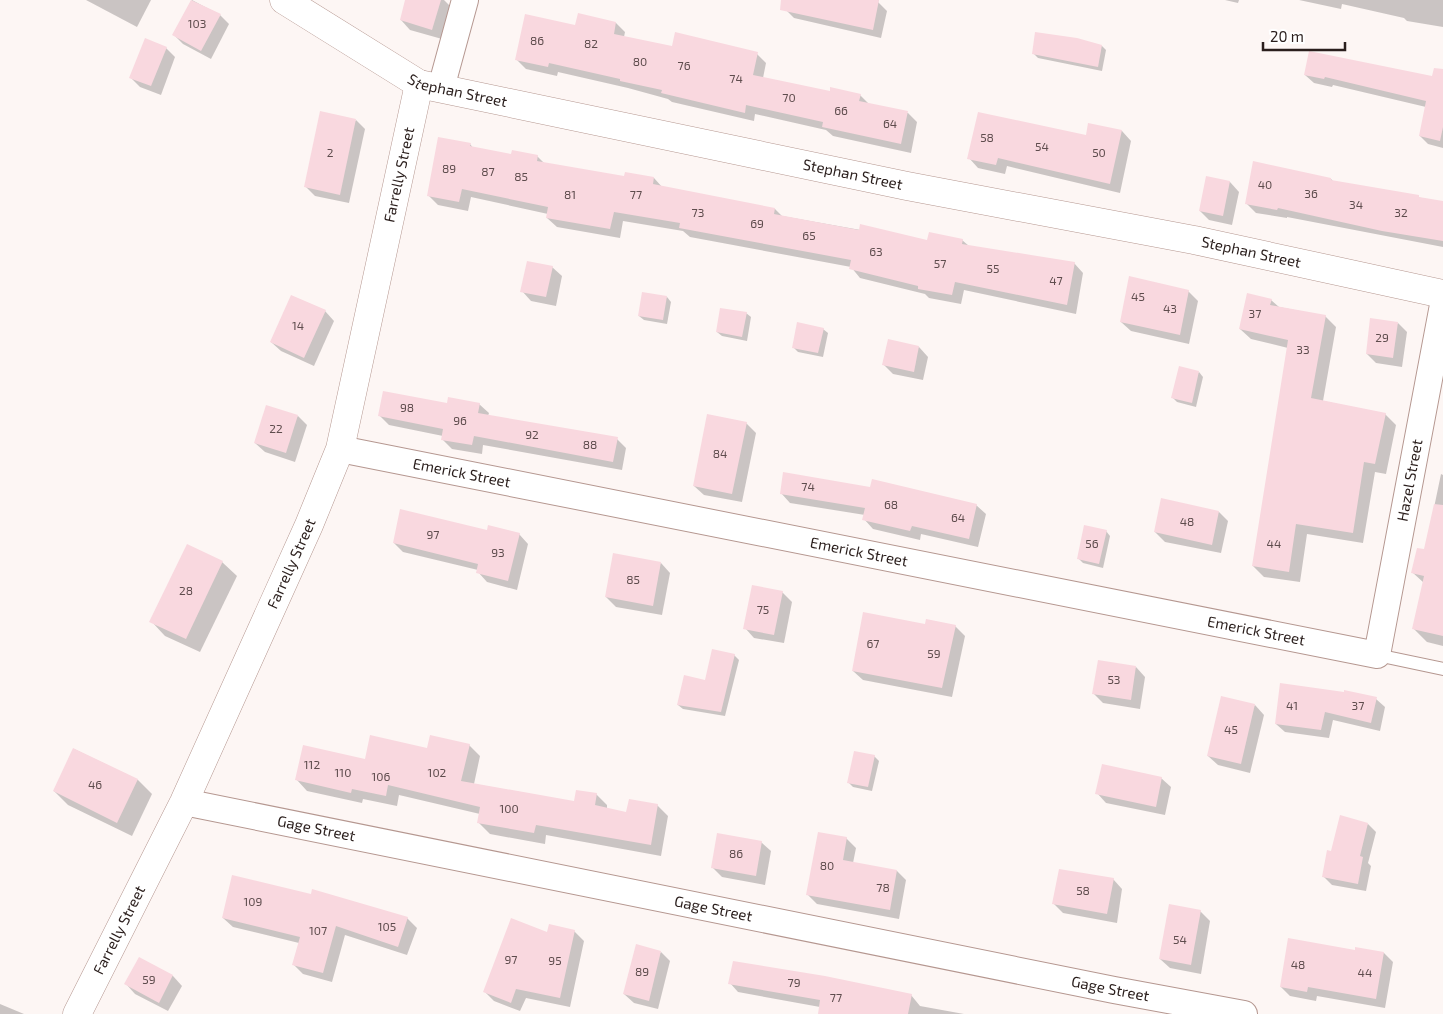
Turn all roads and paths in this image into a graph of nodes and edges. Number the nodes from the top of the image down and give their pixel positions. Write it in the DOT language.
graph roads {
  1 [pos="284,0"];
  2 [pos="465,0"];
  3 [pos="430,86"];
  4 [pos="1443,294"];
  5 [pos="1443,305"];
  6 [pos="340,449"];
  7 [pos="1377,655"];
  8 [pos="1443,669"];
  9 [pos="184,802"];
  10 [pos="77,1014"];
  11 [pos="1244,1014"];
  1 -- 3 [label="street, Stephan Street"];
  2 -- 3 [label="street, Farrelly Street"];
  3 -- 4 [label="street, Stephan Street"];
  3 -- 6 [label="street, Farrelly Street"];
  5 -- 7 [label="street, Hazel Street"];
  6 -- 7 [label="street, Emerick Street"];
  6 -- 9 [label="street, Farrelly Street"];
  7 -- 8 [label="lane"];
  9 -- 10 [label="street, Farrelly Street"];
  9 -- 11 [label="street, Gage Street"];
}
